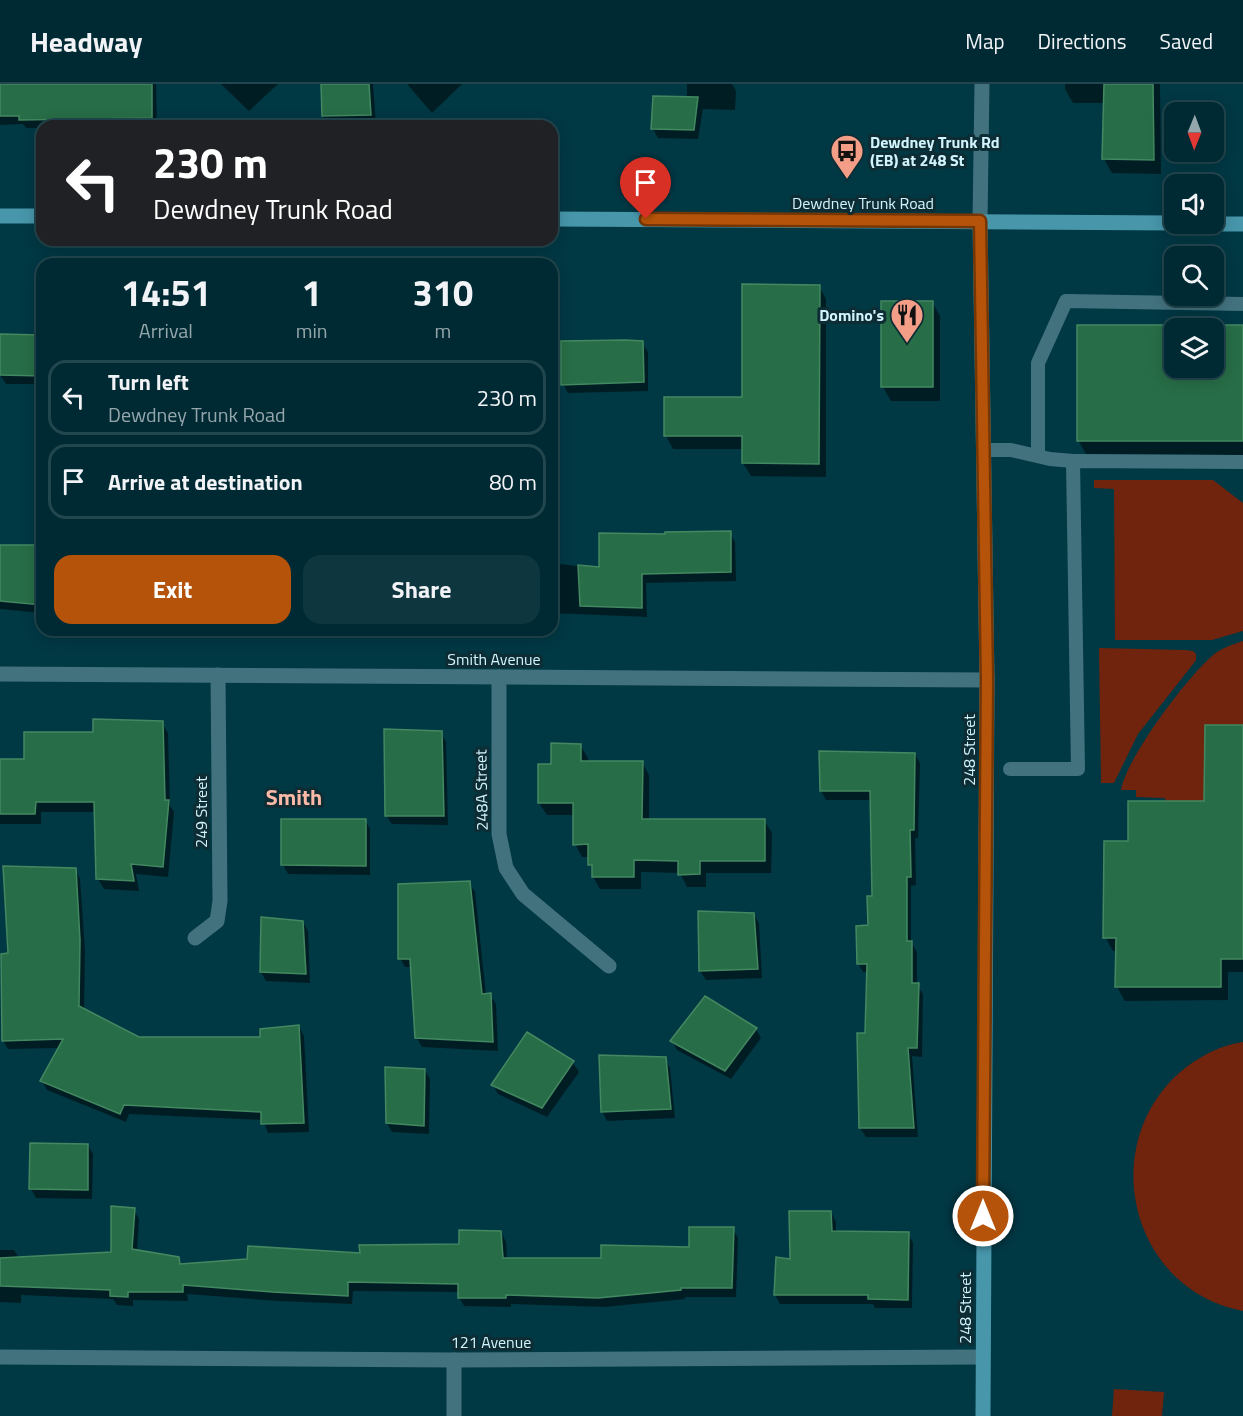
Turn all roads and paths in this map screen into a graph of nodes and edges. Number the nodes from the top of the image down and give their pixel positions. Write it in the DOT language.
graph roads {
  1 [pos="982,84"];
  2 [pos="0,216"];
  3 [pos="36,216"];
  4 [pos="558,219"];
  5 [pos="980,221"];
  6 [pos="1164,223"];
  7 [pos="1224,224"];
  8 [pos="1243,224"];
  9 [pos="1243,304"];
  10 [pos="984,450"];
  11 [pos="1038,455"];
  12 [pos="1073,461"];
  13 [pos="1243,462"];
  14 [pos="0,674"];
  15 [pos="218,675"];
  16 [pos="499,677"];
  17 [pos="987,680"];
  18 [pos="1010,769"];
  19 [pos="195,938"];
  20 [pos="609,966"];
  21 [pos="0,1357"];
  22 [pos="982,1357"];
  23 [pos="454,1360"];
  24 [pos="454,1416"];
  25 [pos="983,1416"];
  1 -- 5 [label="street, 248 Street"];
  2 -- 3 [label="street"];
  4 -- 5 [label="street, Dewdney Trunk Road"];
  5 -- 6 [label="street, Dewdney Trunk Road"];
  5 -- 10 [label="street, 248 Street"];
  7 -- 8 [label="street"];
  9 -- 11 [label="lane"];
  10 -- 11 [label="lane"];
  10 -- 17 [label="street, 248 Street"];
  11 -- 12 [label="lane"];
  12 -- 13 [label="lane"];
  12 -- 18 [label="lane"];
  14 -- 15 [label="street, Smith Avenue"];
  15 -- 16 [label="street, Smith Avenue"];
  15 -- 19 [label="street, 249 Street"];
  16 -- 17 [label="street, Smith Avenue"];
  16 -- 20 [label="street, 248A Street"];
  17 -- 22 [label="street, 248 Street"];
  21 -- 23 [label="street, 121 Avenue"];
  22 -- 23 [label="street, 121 Avenue"];
  22 -- 25 [label="street, 248 Street"];
  23 -- 24 [label="street"];
}
